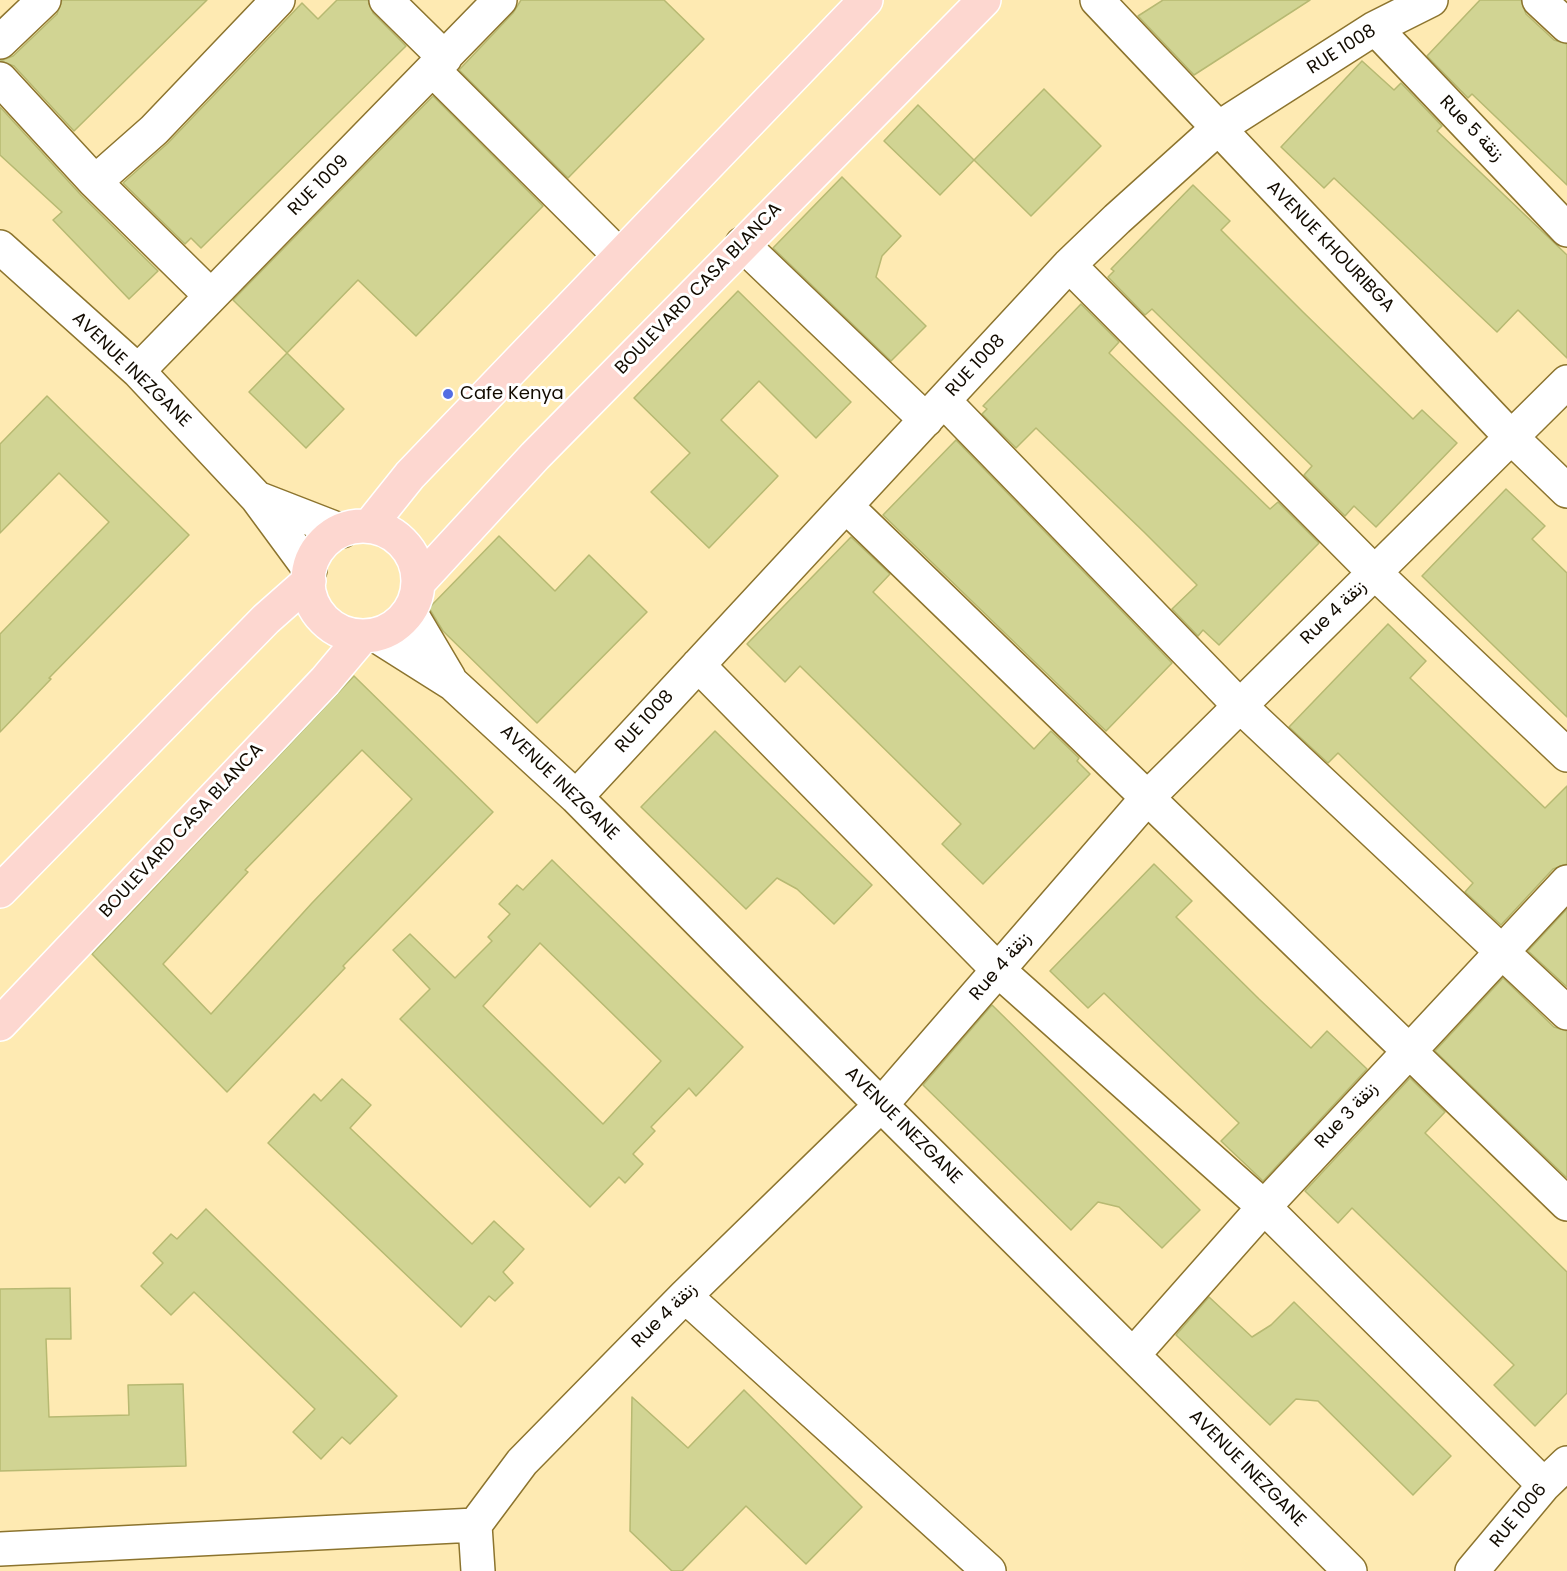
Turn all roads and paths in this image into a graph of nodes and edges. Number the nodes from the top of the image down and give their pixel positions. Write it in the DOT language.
graph roads {
  1 [pos="44,0"];
  2 [pos="278,0"];
  3 [pos="386,0"];
  4 [pos="500,0"];
  5 [pos="866,0"];
  6 [pos="984,0"];
  7 [pos="1097,0"];
  8 [pos="1431,0"];
  9 [pos="1539,0"];
  10 [pos="1567,26"];
  11 [pos="1375,28"];
  12 [pos="0,42"];
  13 [pos="439,64"];
  14 [pos="0,79"];
  15 [pos="1217,129"];
  16 [pos="95,182"];
  17 [pos="1567,230"];
  18 [pos="742,244"];
  19 [pos="0,247"];
  20 [pos="619,255"];
  21 [pos="1070,265"];
  22 [pos="210,295"];
  23 [pos="138,371"];
  24 [pos="1567,382"];
  25 [pos="935,411"];
  26 [pos="1511,437"];
  27 [pos="1567,491"];
  28 [pos="257,498"];
  29 [pos="846,506"];
  30 [pos="356,528"];
  31 [pos="1375,573"];
  32 [pos="309,576"];
  33 [pos="414,597"];
  34 [pos="370,636"];
  35 [pos="698,665"];
  36 [pos="453,684"];
  37 [pos="1239,705"];
  38 [pos="1567,755"];
  39 [pos="576,797"];
  40 [pos="1148,797"];
  41 [pos="1567,882"];
  42 [pos="0,891"];
  43 [pos="1500,950"];
  44 [pos="998,970"];
  45 [pos="1567,1013"];
  46 [pos="0,1024"];
  47 [pos="1409,1049"];
  48 [pos="881,1105"];
  49 [pos="1567,1204"];
  50 [pos="1264,1207"];
  51 [pos="685,1296"];
  52 [pos="1133,1355"];
  53 [pos="1567,1462"];
  54 [pos="1544,1485"];
  55 [pos="475,1525"];
  56 [pos="0,1550"];
  57 [pos="478,1571"];
  58 [pos="989,1571"];
  59 [pos="1350,1571"];
  60 [pos="1472,1571"];
  1 -- 12 [label="street"];
  2 -- 16 [label="street"];
  3 -- 13 [label="street"];
  4 -- 13 [label="street, RUE 1009"];
  5 -- 20 [label="main road"];
  6 -- 18 [label="main road, BOULEVARD CASA BLANCA"];
  7 -- 15 [label="street, AVENUE KHOURIBGA"];
  8 -- 11 [label="street, RUE 1008"];
  9 -- 10 [label="street"];
  11 -- 15 [label="street, RUE 1008"];
  11 -- 17 [label="street, Rue 5 زنقة"];
  13 -- 20 [label="street"];
  13 -- 22 [label="street, RUE 1009"];
  14 -- 16 [label="street"];
  15 -- 21 [label="street, RUE 1008"];
  15 -- 26 [label="street, AVENUE KHOURIBGA"];
  16 -- 22 [label="street"];
  18 -- 25 [label="street"];
  18 -- 33 [label="main road, BOULEVARD CASA BLANCA"];
  19 -- 23 [label="street, AVENUE INEZGANE"];
  20 -- 30 [label="main road"];
  21 -- 25 [label="street, RUE 1008"];
  21 -- 31 [label="street"];
  22 -- 23 [label="street, RUE 1009"];
  23 -- 28 [label="street, AVENUE INEZGANE"];
  24 -- 26 [label="street, Rue 4 زنقة"];
  25 -- 29 [label="street, RUE 1008"];
  25 -- 37 [label="street"];
  26 -- 27 [label="street, AVENUE KHOURIBGA"];
  26 -- 31 [label="street, Rue 4 زنقة"];
  28 -- 30 [label="street"];
  28 -- 32 [label="street, AVENUE INEZGANE"];
  29 -- 35 [label="street, RUE 1008"];
  29 -- 40 [label="street"];
  30 -- 32 [label="main road"];
  30 -- 33 [label="main road"];
  31 -- 37 [label="street, Rue 4 زنقة"];
  31 -- 38 [label="street"];
  32 -- 34 [label="main road"];
  32 -- 42 [label="main road"];
  33 -- 34 [label="main road"];
  33 -- 36 [label="street"];
  34 -- 36 [label="street"];
  34 -- 46 [label="main road, BOULEVARD CASA BLANCA"];
  35 -- 39 [label="street, RUE 1008"];
  35 -- 44 [label="street"];
  36 -- 39 [label="street, AVENUE INEZGANE"];
  37 -- 40 [label="street, Rue 4 زنقة"];
  37 -- 43 [label="street"];
  39 -- 48 [label="street, AVENUE INEZGANE"];
  40 -- 44 [label="street, Rue 4 زنقة"];
  40 -- 47 [label="street"];
  41 -- 43 [label="street, Rue 3 زنقة"];
  43 -- 45 [label="street"];
  43 -- 47 [label="street, Rue 3 زنقة"];
  44 -- 48 [label="street, Rue 4 زنقة"];
  44 -- 50 [label="street"];
  47 -- 49 [label="street"];
  47 -- 50 [label="street, Rue 3 زنقة"];
  48 -- 51 [label="street, Rue 4 زنقة"];
  48 -- 52 [label="street, AVENUE INEZGANE"];
  50 -- 52 [label="street, Rue 3 زنقة"];
  50 -- 54 [label="street"];
  51 -- 55 [label="street, Rue 4 زنقة"];
  51 -- 58 [label="street"];
  52 -- 59 [label="street, AVENUE INEZGANE"];
  53 -- 54 [label="street, RUE 1006"];
  54 -- 60 [label="street, RUE 1006"];
  55 -- 56 [label="street"];
  55 -- 57 [label="street"];
}
